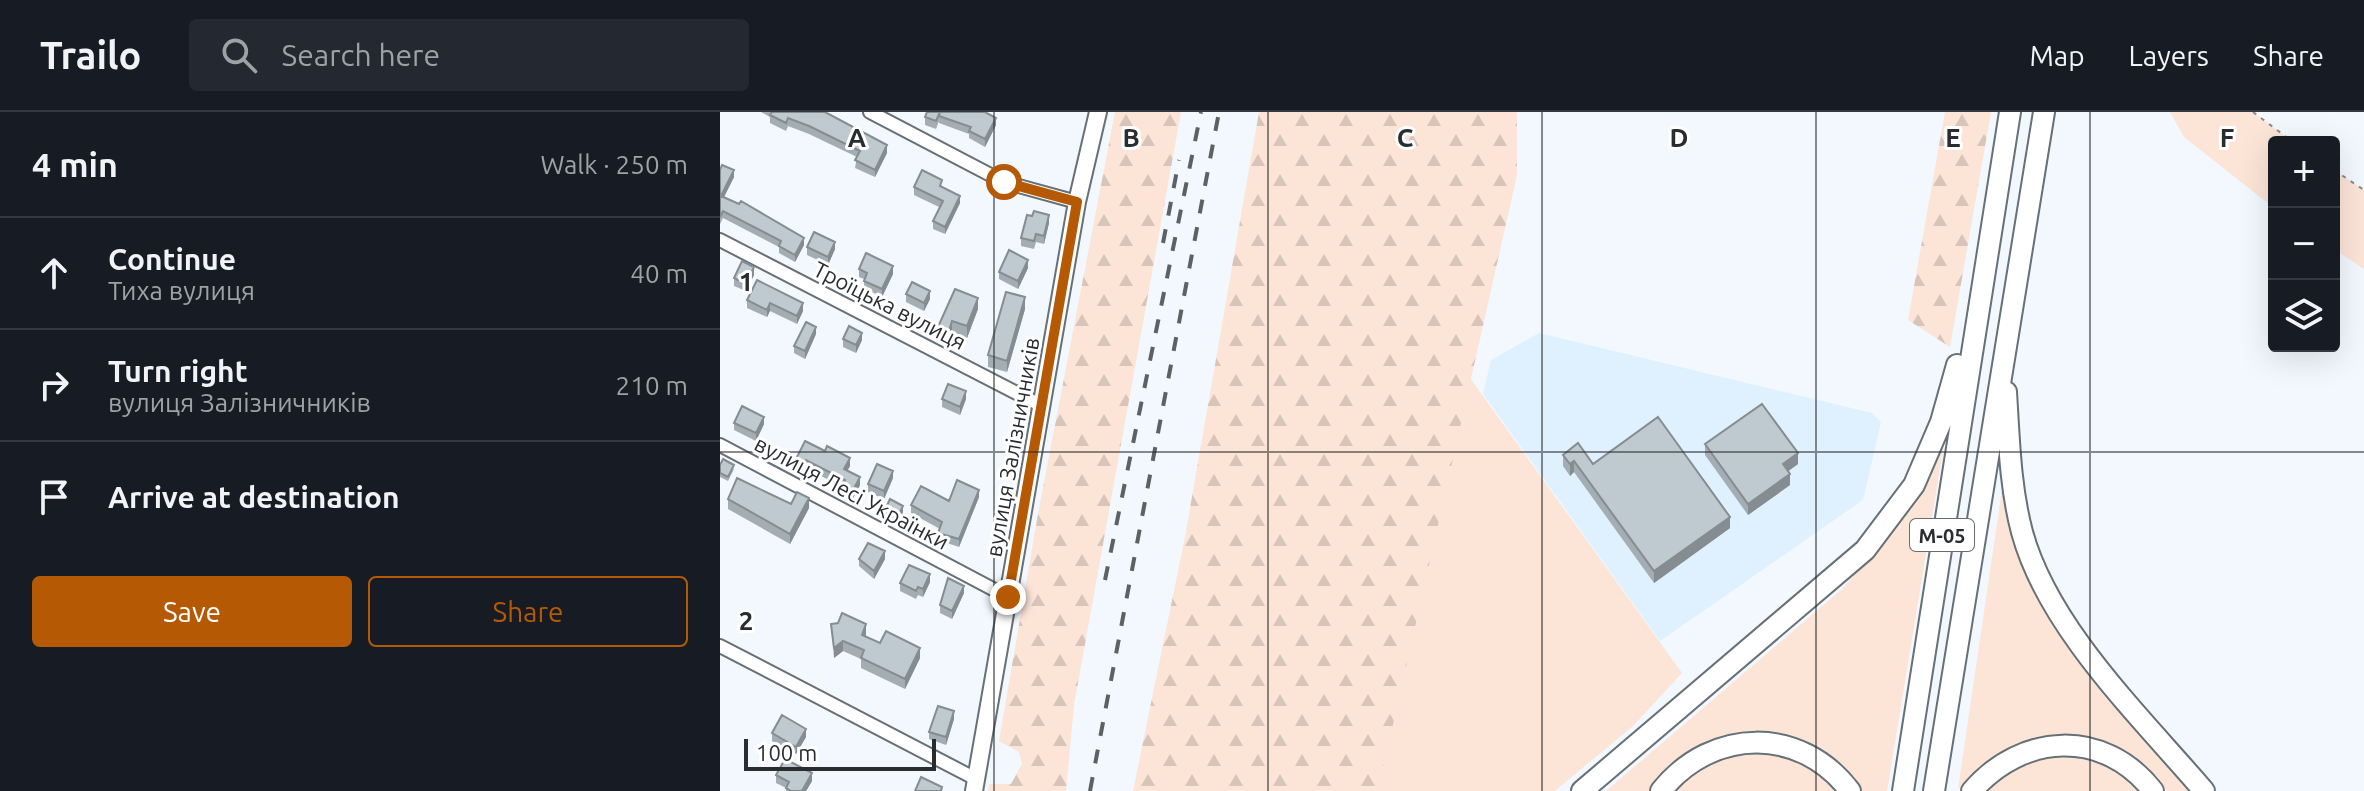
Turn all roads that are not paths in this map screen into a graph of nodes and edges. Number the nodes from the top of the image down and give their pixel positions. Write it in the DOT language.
graph roads {
  1 [pos="870,112"];
  2 [pos="1098,112"];
  3 [pos="2010,112"];
  4 [pos="2044,112"];
  5 [pos="1077,202"];
  6 [pos="720,240"];
  7 [pos="1978,300"];
  8 [pos="2003,358"];
  9 [pos="1042,406"];
  10 [pos="720,445"];
  11 [pos="1008,597"];
  12 [pos="720,646"];
  13 [pos="975,785"];
  14 [pos="1582,791"];
  15 [pos="1661,791"];
  16 [pos="1850,791"];
  17 [pos="1903,791"];
  18 [pos="1934,791"];
  19 [pos="1972,791"];
  20 [pos="2153,791"];
  21 [pos="2204,791"];
  1 -- 5 [label="street"];
  2 -- 5 [label="street, вулиця Залізничників"];
  3 -- 7 [label="highway, М-05"];
  4 -- 8 [label="highway, М-05"];
  5 -- 9 [label="street, вулиця Залізничників"];
  6 -- 9 [label="street, Троїцька вулиця"];
  7 -- 14 [label="highway"];
  7 -- 17 [label="highway, М-05"];
  8 -- 18 [label="highway, М-05"];
  8 -- 21 [label="highway"];
  9 -- 11 [label="street, вулиця Залізничників"];
  10 -- 11 [label="street, вулиця Лесі Українки"];
  11 -- 13 [label="street, вулиця Залізничників"];
  12 -- 13 [label="street"];
  15 -- 16 [label="highway"];
  19 -- 20 [label="highway"];
}
